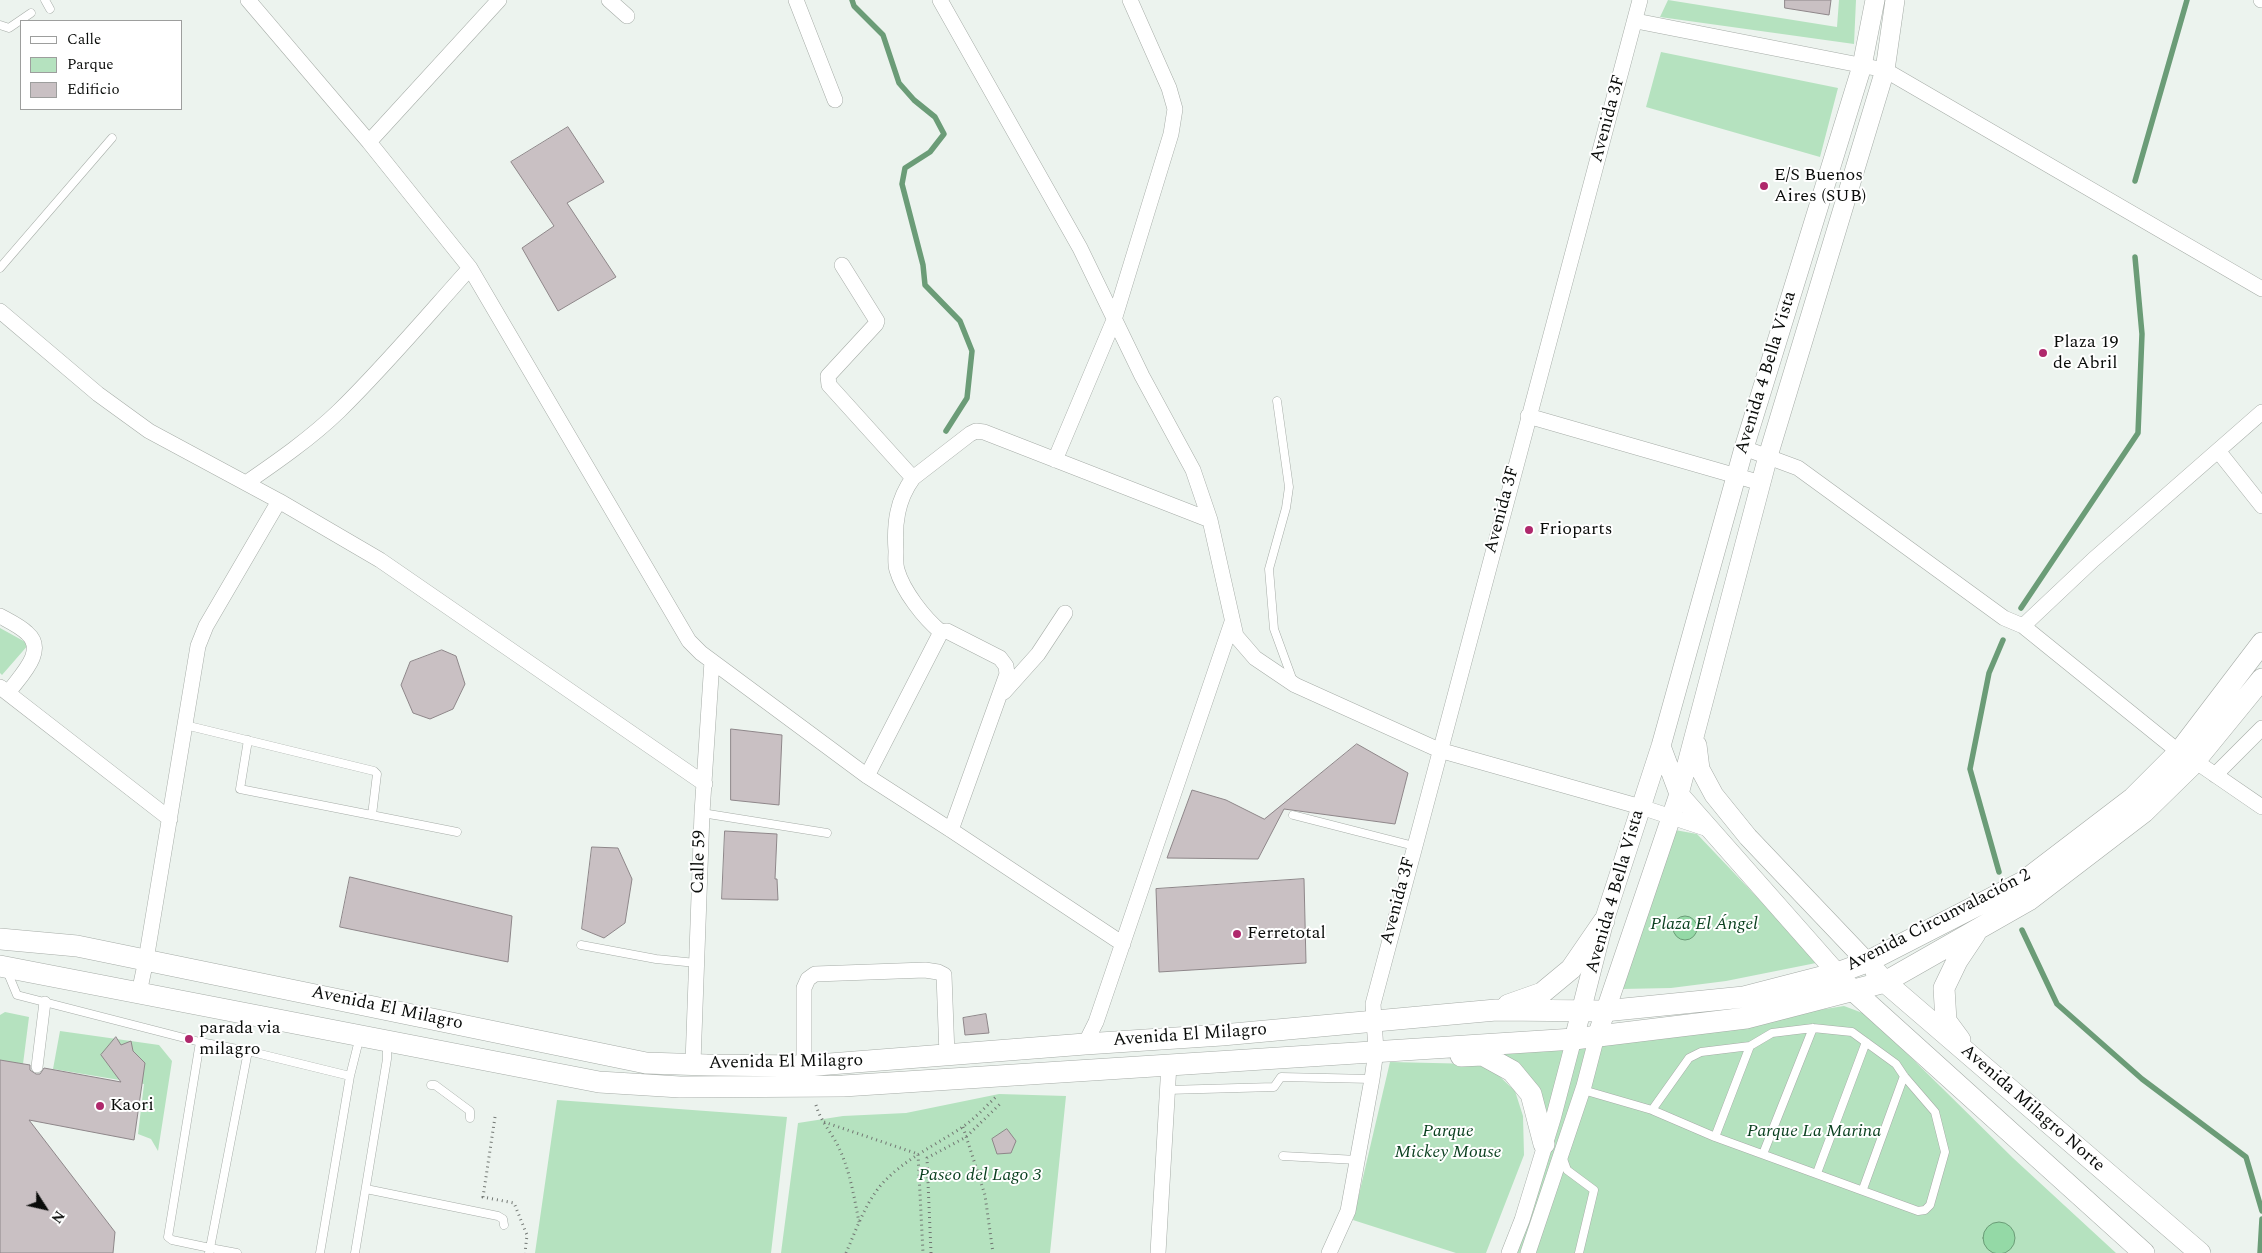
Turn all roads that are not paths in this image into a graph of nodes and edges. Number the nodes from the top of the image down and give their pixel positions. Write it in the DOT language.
graph roads {
  1 [pos="45,0"];
  2 [pos="248,0"];
  3 [pos="499,0"];
  4 [pos="610,0"];
  5 [pos="796,0"];
  6 [pos="940,0"];
  7 [pos="1130,0"];
  8 [pos="1640,0"];
  9 [pos="1875,0"];
  10 [pos="1895,0"];
  11 [pos="50,9"];
  12 [pos="31,13"];
  13 [pos="627,16"];
  14 [pos="20,20"];
  15 [pos="21,20"];
  16 [pos="1636,22"];
  17 [pos="0,25"];
  18 [pos="1862,66"];
  19 [pos="1885,70"];
  20 [pos="835,100"];
  21 [pos="112,138"];
  22 [pos="369,142"];
  23 [pos="842,265"];
  24 [pos="0,268"];
  25 [pos="470,268"];
  26 [pos="2262,289"];
  27 [pos="0,311"];
  28 [pos="1114,320"];
  29 [pos="1278,401"];
  30 [pos="2262,412"];
  31 [pos="1528,416"];
  32 [pos="1744,448"];
  33 [pos="2219,452"];
  34 [pos="1768,456"];
  35 [pos="1055,460"];
  36 [pos="1736,475"];
  37 [pos="913,478"];
  38 [pos="246,483"];
  39 [pos="1761,483"];
  40 [pos="279,501"];
  41 [pos="2262,506"];
  42 [pos="1210,520"];
  43 [pos="1065,613"];
  44 [pos="0,616"];
  45 [pos="1232,620"];
  46 [pos="2023,626"];
  47 [pos="941,632"];
  48 [pos="2262,643"];
  49 [pos="712,661"];
  50 [pos="2262,679"];
  51 [pos="1295,685"];
  52 [pos="4,690"];
  53 [pos="999,697"];
  54 [pos="186,725"];
  55 [pos="2262,728"];
  56 [pos="1696,731"];
  57 [pos="248,740"];
  58 [pos="1661,746"];
  59 [pos="1439,750"];
  60 [pos="2187,756"];
  61 [pos="2215,775"];
  62 [pos="866,776"];
  63 [pos="705,784"];
  64 [pos="1679,794"];
  65 [pos="1641,807"];
  66 [pos="2262,807"];
  67 [pos="702,813"];
  68 [pos="372,815"];
  69 [pos="1293,815"];
  70 [pos="1671,817"];
  71 [pos="170,820"];
  72 [pos="1708,829"];
  73 [pos="951,830"];
  74 [pos="457,832"];
  75 [pos="827,833"];
  76 [pos="1414,846"];
  77 [pos="1604,921"];
  78 [pos="1978,929"];
  79 [pos="0,939"];
  80 [pos="581,944"];
  81 [pos="1123,944"];
  82 [pos="146,960"];
  83 [pos="1867,962"];
  84 [pos="696,963"];
  85 [pos="3,967"];
  86 [pos="1837,974"];
  87 [pos="1885,982"];
  88 [pos="1853,992"];
  89 [pos="139,993"];
  90 [pos="45,1002"];
  91 [pos="1496,1010"];
  92 [pos="1604,1011"];
  93 [pos="1582,1012"];
  94 [pos="1374,1020"];
  95 [pos="1813,1028"];
  96 [pos="360,1036"];
  97 [pos="1597,1036"];
  98 [pos="1574,1039"];
  99 [pos="387,1041"];
  100 [pos="200,1042"];
  101 [pos="1866,1042"];
  102 [pos="1085,1044"];
  103 [pos="1750,1046"];
  104 [pos="1410,1048"];
  105 [pos="1376,1050"];
  106 [pos="248,1051"];
  107 [pos="947,1055"];
  108 [pos="1973,1059"];
  109 [pos="693,1063"];
  110 [pos="1169,1064"];
  111 [pos="804,1066"];
  112 [pos="37,1067"];
  113 [pos="350,1076"];
  114 [pos="1904,1076"];
  115 [pos="1372,1079"];
  116 [pos="431,1085"];
  117 [pos="1167,1090"];
  118 [pos="1583,1090"];
  119 [pos="1652,1110"];
  120 [pos="470,1118"];
  121 [pos="1715,1137"];
  122 [pos="1553,1148"];
  123 [pos="1763,1154"];
  124 [pos="1283,1156"];
  125 [pos="1357,1160"];
  126 [pos="1817,1173"];
  127 [pos="366,1189"];
  128 [pos="1863,1189"];
  129 [pos="504,1226"];
  130 [pos="210,1250"];
  131 [pos="237,1253"];
  132 [pos="320,1253"];
  133 [pos="355,1253"];
  134 [pos="1158,1253"];
  135 [pos="1329,1253"];
  136 [pos="1509,1253"];
  137 [pos="1528,1253"];
  138 [pos="1579,1253"];
  139 [pos="2144,1253"];
  140 [pos="2200,1253"];
  1 -- 11 [label="lane"];
  2 -- 22 [label="street"];
  3 -- 22 [label="street"];
  4 -- 13 [label="street"];
  5 -- 20 [label="street"];
  6 -- 28 [label="street"];
  7 -- 28 [label="street"];
  8 -- 16 [label="street, Avenida 3F"];
  9 -- 18 [label="street, Avenida 4 Bella Vista"];
  10 -- 19 [label="street, Avenida 4 Bella Vista"];
  12 -- 15 [label="lane"];
  14 -- 17 [label="lane"];
  16 -- 18 [label="street"];
  16 -- 31 [label="street, Avenida 3F"];
  18 -- 19 [label="street"];
  18 -- 32 [label="street, Avenida 4 Bella Vista"];
  19 -- 26 [label="street"];
  19 -- 34 [label="street, Avenida 4 Bella Vista"];
  21 -- 24 [label="lane"];
  22 -- 25 [label="street"];
  23 -- 37 [label="street"];
  25 -- 38 [label="street"];
  25 -- 49 [label="street"];
  27 -- 38 [label="street"];
  28 -- 35 [label="street"];
  28 -- 42 [label="street"];
  29 -- 51 [label="lane"];
  30 -- 33 [label="street"];
  31 -- 36 [label="street"];
  31 -- 59 [label="street, Avenida 3F"];
  32 -- 34 [label="street"];
  32 -- 36 [label="street, Avenida 4 Bella Vista"];
  33 -- 41 [label="street"];
  33 -- 46 [label="street"];
  34 -- 39 [label="street, Avenida 4 Bella Vista"];
  34 -- 46 [label="street"];
  35 -- 37 [label="street"];
  35 -- 42 [label="street"];
  36 -- 39 [label="street"];
  36 -- 58 [label="street, Avenida 4 Bella Vista"];
  37 -- 47 [label="street"];
  38 -- 40 [label="street"];
  39 -- 56 [label="street, Avenida 4 Bella Vista"];
  40 -- 54 [label="street"];
  40 -- 63 [label="street"];
  42 -- 45 [label="street"];
  43 -- 53 [label="street"];
  44 -- 52 [label="street"];
  45 -- 51 [label="street"];
  45 -- 81 [label="street"];
  46 -- 60 [label="street"];
  47 -- 53 [label="street"];
  47 -- 62 [label="street"];
  48 -- 60 [label="main road, Avenida Circunvalación 2"];
  49 -- 62 [label="street"];
  49 -- 63 [label="street, Calle 59"];
  50 -- 60 [label="main road, Avenida Circunvalación 2"];
  51 -- 59 [label="street"];
  52 -- 71 [label="street"];
  53 -- 73 [label="street"];
  54 -- 57 [label="lane"];
  54 -- 71 [label="street"];
  55 -- 61 [label="street"];
  56 -- 64 [label="street, Avenida 4 Bella Vista"];
  56 -- 83 [label="street, Avenida 4 Bella Vista"];
  57 -- 68 [label="lane"];
  57 -- 68 [label="lane"];
  58 -- 64 [label="street"];
  58 -- 65 [label="street, Avenida 4 Bella Vista"];
  59 -- 65 [label="street"];
  59 -- 76 [label="street, Avenida 3F"];
  60 -- 61 [label="street"];
  60 -- 78 [label="main road, Avenida Circunvalación 2"];
  60 -- 83 [label="main road, Avenida Circunvalación 2"];
  61 -- 66 [label="street"];
  62 -- 73 [label="street"];
  63 -- 67 [label="street, Calle 59"];
  64 -- 70 [label="street, Avenida 4 Bella Vista"];
  64 -- 72 [label="street"];
  65 -- 70 [label="street"];
  65 -- 77 [label="street, Avenida 4 Bella Vista"];
  67 -- 75 [label="lane"];
  67 -- 84 [label="street, Calle 59"];
  68 -- 74 [label="lane"];
  69 -- 76 [label="lane"];
  70 -- 72 [label="street"];
  70 -- 92 [label="street, Avenida 4 Bella Vista"];
  71 -- 82 [label="street"];
  72 -- 86 [label="street"];
  73 -- 81 [label="street"];
  76 -- 94 [label="street, Avenida 3F"];
  77 -- 91 [label="main road"];
  77 -- 93 [label="street, Avenida 4 Bella Vista"];
  78 -- 87 [label="main road, Avenida Circunvalación 2"];
  78 -- 108 [label="main road"];
  79 -- 82 [label="main road, Avenida El Milagro"];
  80 -- 84 [label="lane"];
  81 -- 102 [label="street"];
  82 -- 89 [label="street"];
  82 -- 109 [label="main road, Avenida El Milagro"];
  83 -- 86 [label="main road, Avenida Circunvalación 2"];
  83 -- 87 [label="main road, Avenida Milagro Norte"];
  84 -- 109 [label="street, Calle 59"];
  85 -- 89 [label="main road, Avenida El Milagro"];
  85 -- 90 [label="lane"];
  86 -- 88 [label="main road, Avenida Milagro Norte"];
  86 -- 92 [label="main road, Avenida Circunvalación 2"];
  87 -- 88 [label="main road, Avenida Circunvalación 2"];
  87 -- 108 [label="main road, Avenida Milagro Norte"];
  88 -- 97 [label="main road, Avenida Circunvalación 2"];
  88 -- 139 [label="main road, Avenida Milagro Norte"];
  89 -- 96 [label="main road, Avenida El Milagro"];
  90 -- 100 [label="lane"];
  90 -- 112 [label="street"];
  91 -- 93 [label="main road, Avenida El Milagro"];
  91 -- 94 [label="main road, Avenida El Milagro"];
  92 -- 93 [label="main road, Avenida Circunvalación 2"];
  92 -- 97 [label="street, Avenida 4 Bella Vista"];
  93 -- 98 [label="street, Avenida 4 Bella Vista"];
  94 -- 102 [label="main road, Avenida El Milagro"];
  94 -- 105 [label="street, Avenida 3F"];
  95 -- 101 [label="lane"];
  95 -- 103 [label="lane"];
  95 -- 123 [label="lane"];
  96 -- 99 [label="main road, Avenida El Milagro"];
  96 -- 113 [label="lane"];
  97 -- 98 [label="main road, Avenida Circunvalación 2"];
  97 -- 118 [label="street"];
  98 -- 104 [label="main road, Avenida El Milagro"];
  98 -- 122 [label="street"];
  99 -- 110 [label="main road, Avenida El Milagro"];
  99 -- 127 [label="lane"];
  100 -- 106 [label="lane"];
  100 -- 130 [label="lane"];
  101 -- 114 [label="lane"];
  101 -- 126 [label="lane"];
  102 -- 107 [label="main road, Avenida El Milagro"];
  103 -- 119 [label="lane"];
  103 -- 121 [label="lane"];
  104 -- 105 [label="main road, Avenida El Milagro"];
  104 -- 122 [label="main road"];
  105 -- 110 [label="main road, Avenida El Milagro"];
  105 -- 115 [label="street"];
  106 -- 113 [label="lane"];
  106 -- 130 [label="lane"];
  107 -- 111 [label="main road, Avenida El Milagro"];
  107 -- 111 [label="street"];
  108 -- 140 [label="main road, Avenida Milagro Norte"];
  109 -- 111 [label="main road, Avenida El Milagro"];
  110 -- 117 [label="street"];
  113 -- 132 [label="lane"];
  114 -- 128 [label="lane"];
  114 -- 128 [label="lane"];
  115 -- 117 [label="lane"];
  115 -- 125 [label="street"];
  116 -- 120 [label="lane"];
  117 -- 134 [label="street"];
  118 -- 119 [label="lane"];
  118 -- 122 [label="street"];
  119 -- 121 [label="lane"];
  121 -- 123 [label="lane"];
  122 -- 136 [label="street"];
  122 -- 137 [label="street"];
  122 -- 138 [label="lane"];
  123 -- 126 [label="lane"];
  124 -- 125 [label="lane"];
  125 -- 135 [label="street"];
  126 -- 128 [label="lane"];
  127 -- 129 [label="lane"];
  127 -- 133 [label="lane"];
  130 -- 131 [label="lane"];
}
